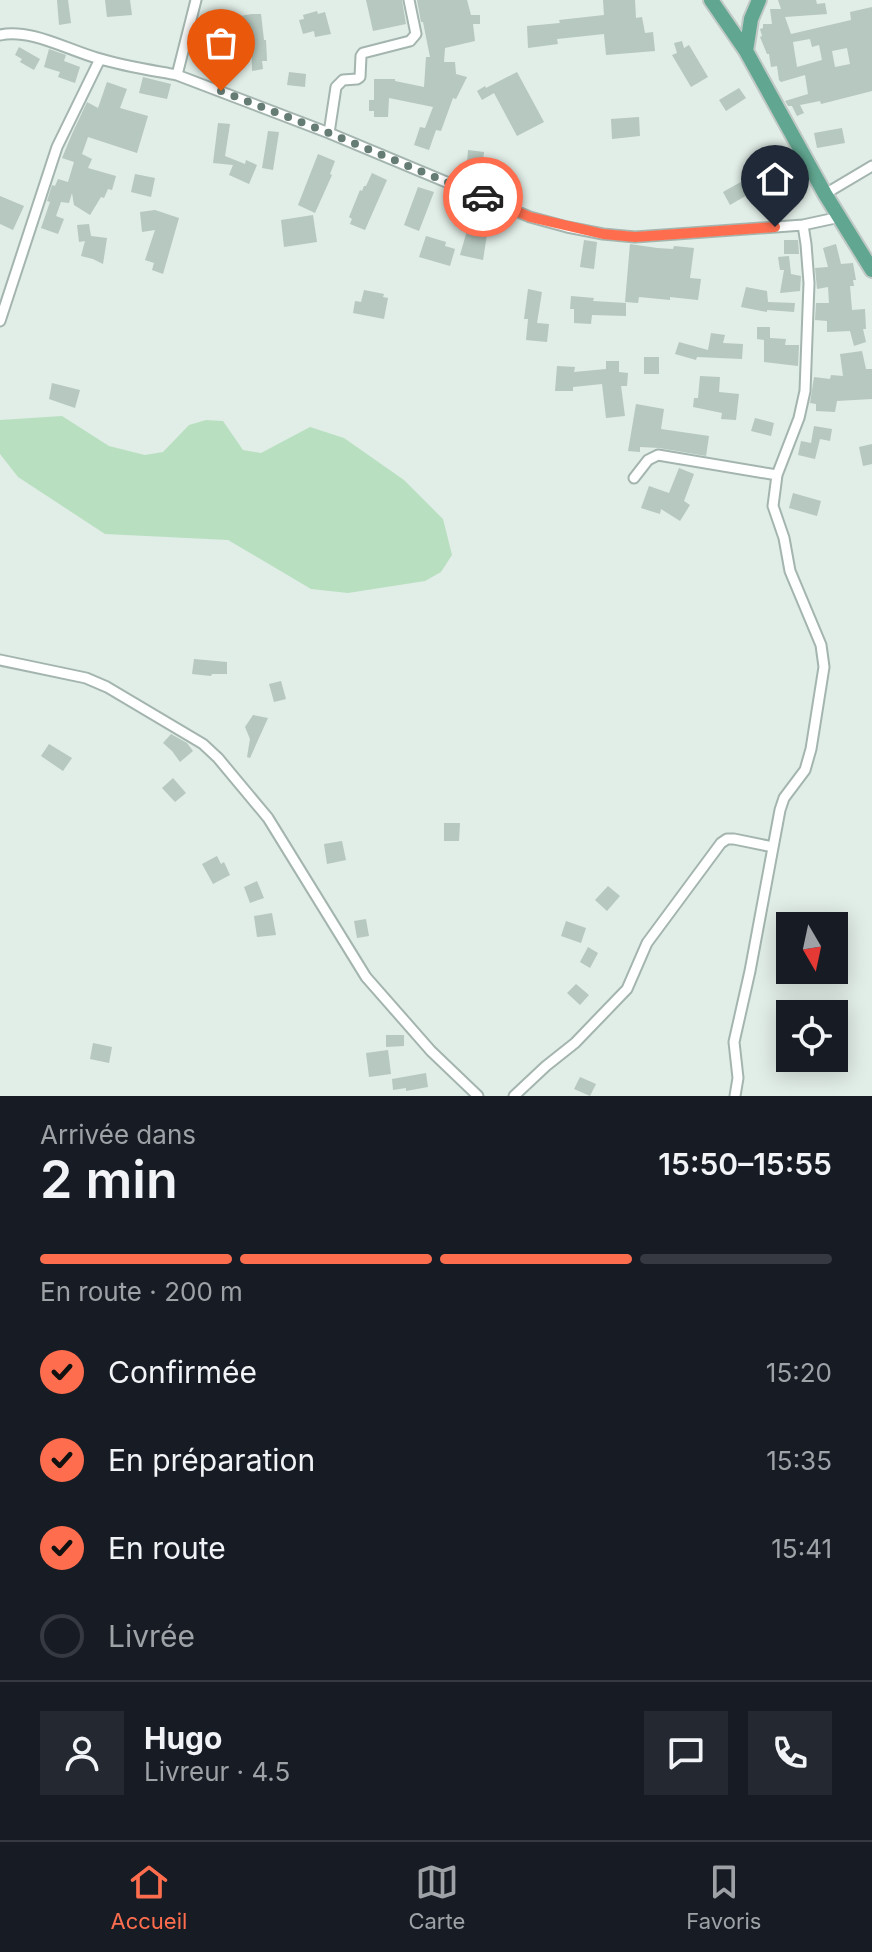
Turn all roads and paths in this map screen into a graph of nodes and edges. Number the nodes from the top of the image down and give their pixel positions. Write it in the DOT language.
graph roads {
  1 [pos="196,0"];
  2 [pos="409,0"];
  3 [pos="711,0"];
  4 [pos="759,0"];
  5 [pos="0,35"];
  6 [pos="746,51"];
  7 [pos="100,59"];
  8 [pos="177,75"];
  9 [pos="329,133"];
  10 [pos="872,166"];
  11 [pos="825,194"];
  12 [pos="840,217"];
  13 [pos="803,225"];
  14 [pos="872,270"];
  15 [pos="0,321"];
  16 [pos="777,475"];
  17 [pos="634,478"];
  18 [pos="0,660"];
  19 [pos="773,847"];
  20 [pos="478,1096"];
  21 [pos="514,1096"];
  22 [pos="735,1096"];
  1 -- 8 [label="street"];
  2 -- 9 [label="street"];
  3 -- 6 [label="main road"];
  4 -- 6 [label="main road"];
  5 -- 7 [label="street"];
  6 -- 11 [label="main road"];
  7 -- 8 [label="street"];
  7 -- 15 [label="street"];
  8 -- 9 [label="street"];
  9 -- 13 [label="street"];
  10 -- 11 [label="street"];
  11 -- 12 [label="main road"];
  12 -- 13 [label="street"];
  12 -- 14 [label="main road"];
  13 -- 16 [label="street"];
  16 -- 17 [label="street"];
  16 -- 19 [label="street"];
  18 -- 20 [label="street"];
  19 -- 21 [label="street"];
  19 -- 22 [label="street"];
}
